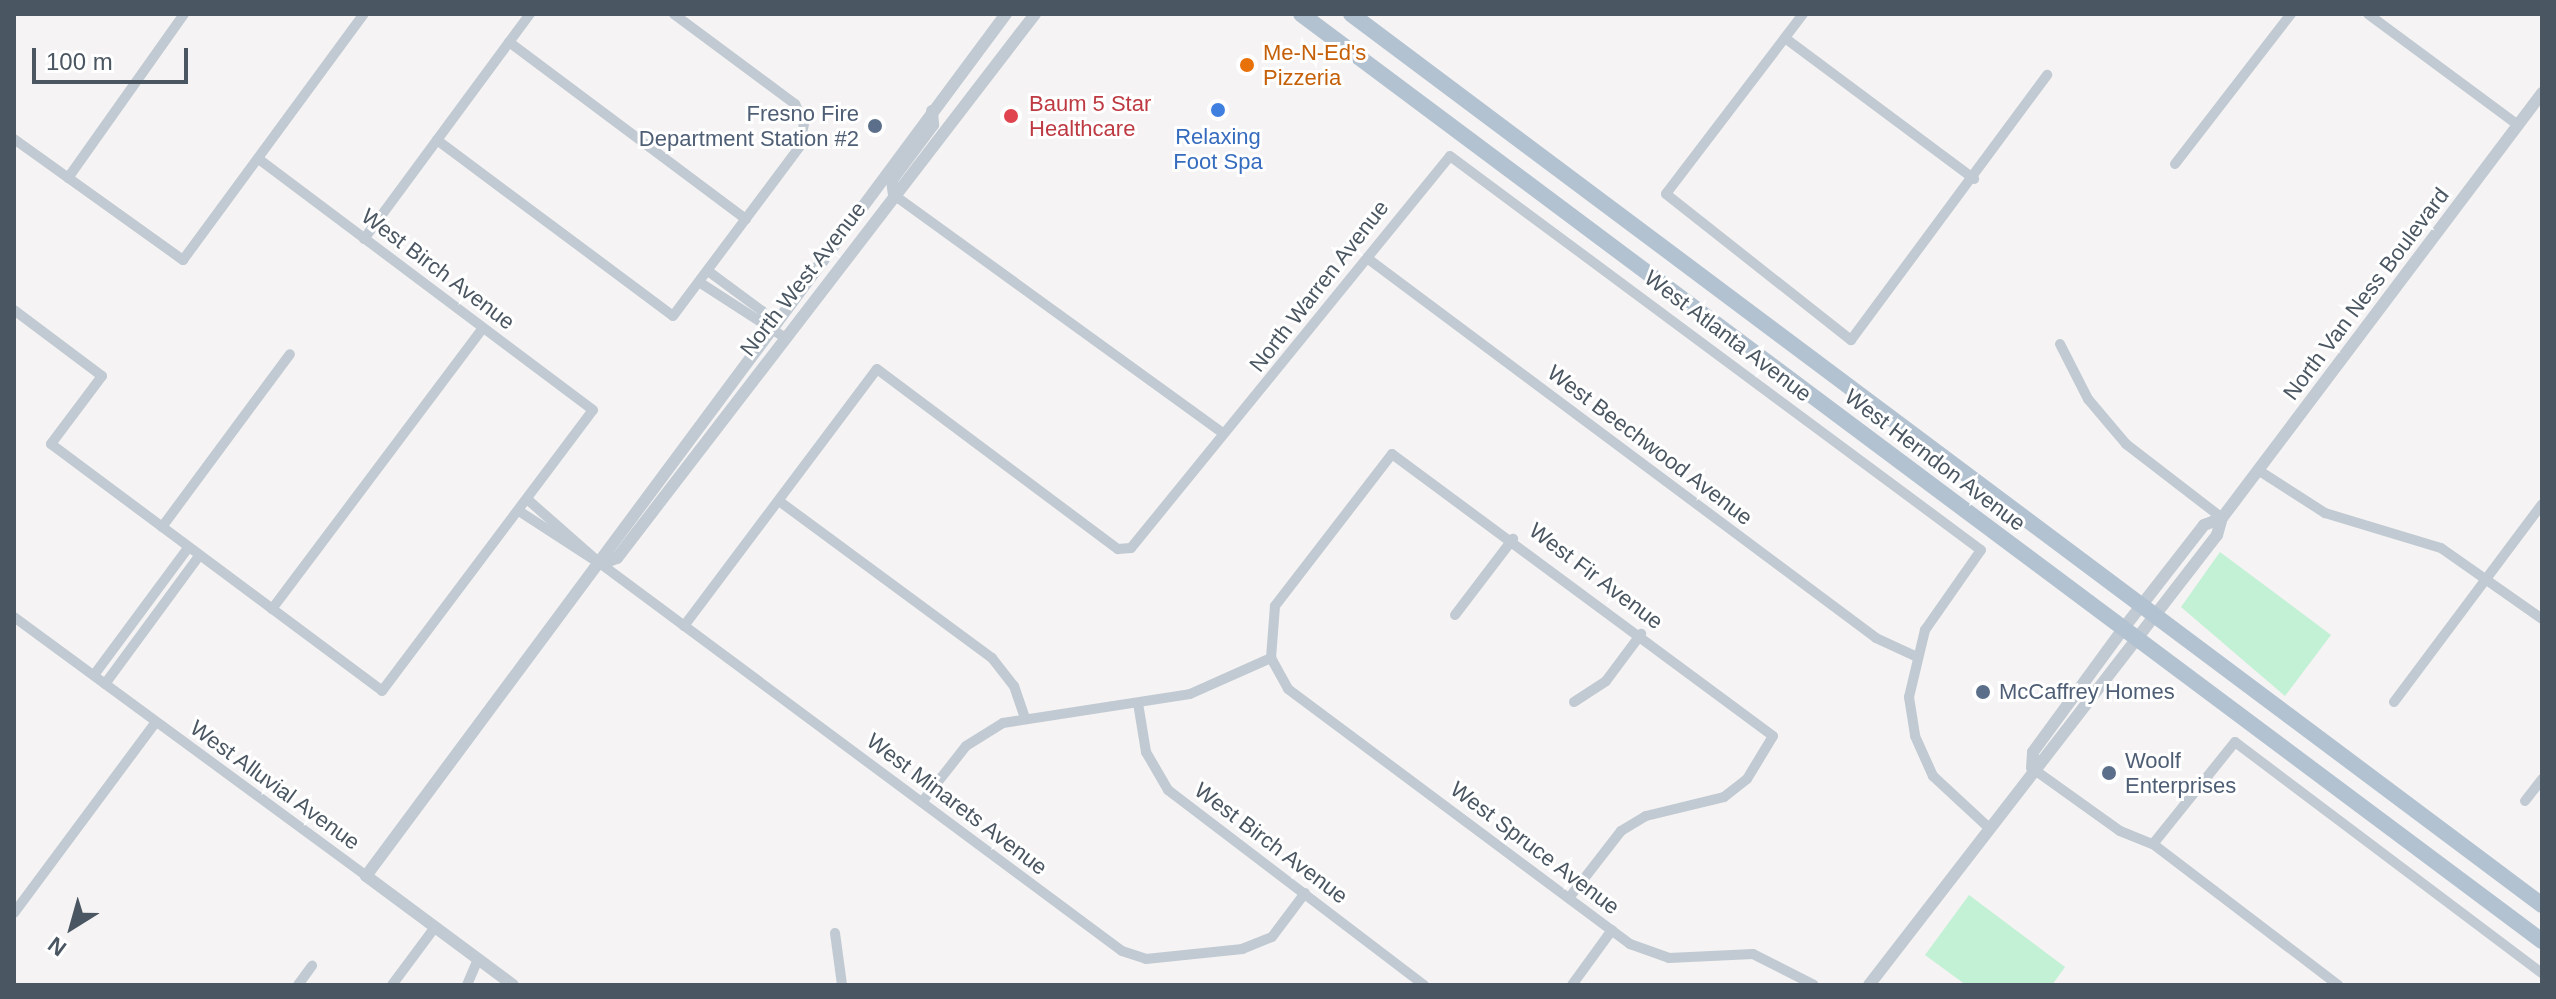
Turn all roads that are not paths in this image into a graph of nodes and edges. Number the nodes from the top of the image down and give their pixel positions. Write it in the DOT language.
graph roads {
  1 [pos="184,14"];
  2 [pos="364,14"];
  3 [pos="530,14"];
  4 [pos="674,14"];
  5 [pos="1006,14"];
  6 [pos="1035,14"];
  7 [pos="1301,14"];
  8 [pos="1351,14"];
  9 [pos="1803,14"];
  10 [pos="2291,14"];
  11 [pos="2368,14"];
  12 [pos="1785,38"];
  13 [pos="509,42"];
  14 [pos="2047,75"];
  15 [pos="2542,93"];
  16 [pos="932,111"];
  17 [pos="2518,125"];
  18 [pos="14,139"];
  19 [pos="437,140"];
  20 [pos="1450,156"];
  21 [pos="260,160"];
  22 [pos="2175,164"];
  23 [pos="68,178"];
  24 [pos="1974,179"];
  25 [pos="894,195"];
  26 [pos="746,219"];
  27 [pos="364,239"];
  28 [pos="1367,258"];
  29 [pos="708,271"];
  30 [pos="699,282"];
  31 [pos="14,310"];
  32 [pos="768,325"];
  33 [pos="483,328"];
  34 [pos="784,337"];
  35 [pos="2060,344"];
  36 [pos="290,354"];
  37 [pos="1220,431"];
  38 [pos="2258,470"];
  39 [pos="527,499"];
  40 [pos="779,501"];
  41 [pos="2542,504"];
  42 [pos="519,511"];
  43 [pos="2222,518"];
  44 [pos="162,527"];
  45 [pos="1513,539"];
  46 [pos="188,548"];
  47 [pos="199,556"];
  48 [pos="601,564"];
  49 [pos="2488,579"];
  50 [pos="2141,606"];
  51 [pos="272,609"];
  52 [pos="1455,615"];
  53 [pos="2156,616"];
  54 [pos="14,617"];
  55 [pos="2542,619"];
  56 [pos="684,626"];
  57 [pos="2123,629"];
  58 [pos="1641,634"];
  59 [pos="2137,639"];
  60 [pos="1915,656"];
  61 [pos="1271,658"];
  62 [pos="94,675"];
  63 [pos="105,684"];
  64 [pos="1574,702"];
  65 [pos="2394,702"];
  66 [pos="1138,703"];
  67 [pos="1025,718"];
  68 [pos="156,722"];
  69 [pos="2032,768"];
  70 [pos="2542,779"];
  71 [pos="2525,801"];
  72 [pos="922,802"];
  73 [pos="1988,827"];
  74 [pos="2153,844"];
  75 [pos="366,876"];
  76 [pos="1305,893"];
  77 [pos="1569,898"];
  78 [pos="2542,905"];
  79 [pos="14,913"];
  80 [pos="435,927"];
  81 [pos="1612,930"];
  82 [pos="835,933"];
  83 [pos="2542,941"];
  84 [pos="478,959"];
  85 [pos="312,966"];
  86 [pos="2542,973"];
  87 [pos="298,985"];
  88 [pos="392,985"];
  89 [pos="467,985"];
  90 [pos="513,985"];
  91 [pos="842,985"];
  92 [pos="1424,985"];
  93 [pos="1572,985"];
  94 [pos="1814,985"];
  95 [pos="1869,985"];
  96 [pos="2338,985"];
  1 -- 23 [label="street"];
  2 -- 21 [label="street"];
  3 -- 13 [label="street"];
  4 -- 26 [label="street"];
  5 -- 16 [label="street, North West Avenue"];
  6 -- 25 [label="street, North West Avenue"];
  7 -- 57 [label="main road, West Herndon Avenue"];
  8 -- 50 [label="main road, West Herndon Avenue"];
  9 -- 12 [label="street"];
  10 -- 22 [label="street"];
  11 -- 17 [label="street"];
  12 -- 24 [label="street"];
  12 -- 24 [label="street"];
  13 -- 19 [label="street"];
  13 -- 26 [label="street"];
  14 -- 24 [label="street"];
  15 -- 17 [label="street, North Van Ness Boulevard"];
  16 -- 25 [label="street"];
  16 -- 32 [label="street, North West Avenue"];
  17 -- 38 [label="street, North Van Ness Boulevard"];
  18 -- 23 [label="street"];
  19 -- 27 [label="street"];
  19 -- 30 [label="street"];
  20 -- 28 [label="street, North Warren Avenue"];
  20 -- 60 [label="street, West Atlanta Avenue"];
  21 -- 23 [label="street"];
  21 -- 27 [label="street, West Birch Avenue"];
  25 -- 34 [label="street, North West Avenue"];
  25 -- 37 [label="street"];
  26 -- 29 [label="street"];
  27 -- 33 [label="street, West Birch Avenue"];
  28 -- 37 [label="street, North Warren Avenue"];
  28 -- 60 [label="street, West Beechwood Avenue"];
  29 -- 30 [label="street"];
  29 -- 32 [label="street"];
  30 -- 32 [label="street"];
  31 -- 44 [label="street"];
  32 -- 34 [label="street"];
  32 -- 48 [label="street, North West Avenue"];
  33 -- 39 [label="street, West Birch Avenue"];
  33 -- 51 [label="street"];
  34 -- 48 [label="street, North West Avenue"];
  35 -- 43 [label="street"];
  36 -- 44 [label="street"];
  37 -- 40 [label="street, North Warren Avenue"];
  38 -- 43 [label="street, North Van Ness Boulevard"];
  38 -- 49 [label="street"];
  39 -- 42 [label="street"];
  39 -- 48 [label="street, West Minarets Avenue"];
  40 -- 56 [label="street"];
  40 -- 67 [label="street"];
  41 -- 49 [label="street"];
  42 -- 48 [label="street, West Minarets Avenue"];
  42 -- 51 [label="street"];
  43 -- 50 [label="street, North Van Ness Boulevard"];
  43 -- 53 [label="street, North Van Ness Boulevard"];
  44 -- 46 [label="street"];
  45 -- 52 [label="street"];
  45 -- 58 [label="street, West Fir Avenue"];
  45 -- 61 [label="street, West Fir Avenue"];
  46 -- 47 [label="street"];
  46 -- 62 [label="street"];
  47 -- 51 [label="street"];
  47 -- 63 [label="street"];
  48 -- 56 [label="street, West Minarets Avenue"];
  48 -- 75 [label="street, North West Avenue"];
  49 -- 55 [label="street"];
  49 -- 65 [label="street"];
  50 -- 53 [label="main road, West Herndon Avenue"];
  50 -- 57 [label="street, North Van Ness Boulevard"];
  53 -- 59 [label="street, North Van Ness Boulevard"];
  53 -- 78 [label="main road, West Herndon Avenue"];
  54 -- 62 [label="street, West Alluvial Avenue"];
  56 -- 72 [label="street, West Minarets Avenue"];
  57 -- 59 [label="main road, West Herndon Avenue"];
  57 -- 69 [label="street, North Van Ness Boulevard"];
  58 -- 64 [label="street"];
  58 -- 77 [label="street, West Fir Avenue"];
  59 -- 69 [label="street, North Van Ness Boulevard"];
  59 -- 83 [label="main road, West Herndon Avenue"];
  60 -- 73 [label="street"];
  61 -- 66 [label="street"];
  61 -- 77 [label="street, West Spruce Avenue"];
  62 -- 63 [label="street, West Alluvial Avenue"];
  63 -- 68 [label="street, West Alluvial Avenue"];
  66 -- 67 [label="street"];
  66 -- 76 [label="street, West Birch Avenue"];
  67 -- 72 [label="street"];
  68 -- 75 [label="street, West Alluvial Avenue"];
  68 -- 79 [label="street"];
  69 -- 73 [label="street, North Van Ness Boulevard"];
  69 -- 74 [label="street"];
  70 -- 71 [label="street"];
  72 -- 76 [label="street, West Minarets Avenue"];
  73 -- 95 [label="street, North Van Ness Boulevard"];
  74 -- 86 [label="street"];
  74 -- 96 [label="street"];
  75 -- 80 [label="street, West Alluvial Avenue"];
  76 -- 92 [label="street, West Birch Avenue"];
  77 -- 81 [label="street, West Spruce Avenue"];
  80 -- 84 [label="street, West Alluvial Avenue"];
  80 -- 88 [label="street"];
  81 -- 93 [label="street"];
  81 -- 94 [label="street, West Spruce Avenue"];
  82 -- 91 [label="street"];
  84 -- 89 [label="street"];
  84 -- 90 [label="street, West Alluvial Avenue"];
  85 -- 87 [label="street"];
}
